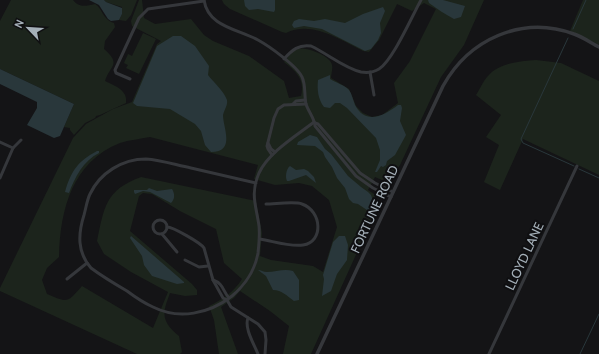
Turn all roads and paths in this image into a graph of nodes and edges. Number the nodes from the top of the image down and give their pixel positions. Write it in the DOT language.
graph roads {
  1 [pos="204,0"];
  2 [pos="421,0"];
  3 [pos="599,47"];
  4 [pos="284,59"];
  5 [pos="370,72"];
  6 [pos="130,79"];
  7 [pos="374,95"];
  8 [pos="305,100"];
  9 [pos="293,104"];
  10 [pos="306,104"];
  11 [pos="315,122"];
  12 [pos="21,140"];
  13 [pos="0,142"];
  14 [pos="268,142"];
  15 [pos="13,148"];
  16 [pos="276,152"];
  17 [pos="343,153"];
  18 [pos="272,155"];
  19 [pos="339,156"];
  20 [pos="577,166"];
  21 [pos="0,178"];
  22 [pos="256,183"];
  23 [pos="376,184"];
  24 [pos="374,188"];
  25 [pos="393,192"];
  26 [pos="391,197"];
  27 [pos="266,204"];
  28 [pos="167,227"];
  29 [pos="162,234"];
  30 [pos="260,239"];
  31 [pos="177,252"];
  32 [pos="185,260"];
  33 [pos="87,263"];
  34 [pos="208,266"];
  35 [pos="67,279"];
  36 [pos="213,280"];
  37 [pos="228,299"];
  38 [pos="248,318"];
  39 [pos="258,354"];
  40 [pos="265,354"];
  41 [pos="317,354"];
  42 [pos="489,354"];
  1 -- 4 [label="street"];
  1 -- 6 [label="street"];
  2 -- 5 [label="street"];
  3 -- 25 [label="street, FORTUNE ROAD"];
  4 -- 5 [label="street"];
  4 -- 8 [label="street"];
  5 -- 7 [label="street"];
  8 -- 9 [label="street"];
  8 -- 10 [label="street"];
  9 -- 10 [label="street"];
  9 -- 14 [label="street"];
  10 -- 11 [label="street"];
  11 -- 16 [label="street"];
  11 -- 17 [label="street"];
  11 -- 19 [label="street"];
  12 -- 15 [label="street"];
  13 -- 15 [label="street"];
  14 -- 16 [label="street"];
  14 -- 18 [label="street"];
  15 -- 21 [label="street"];
  16 -- 18 [label="street"];
  17 -- 19 [label="street"];
  17 -- 23 [label="street"];
  18 -- 22 [label="street"];
  19 -- 24 [label="street"];
  20 -- 42 [label="street, LLOYD LANE"];
  22 -- 30 [label="street"];
  22 -- 33 [label="street"];
  23 -- 24 [label="street"];
  23 -- 25 [label="street"];
  24 -- 26 [label="street"];
  25 -- 26 [label="street, FORTUNE ROAD"];
  26 -- 41 [label="street, FORTUNE ROAD"];
  27 -- 30 [label="street"];
  28 -- 29 [label="street"];
  28 -- 29 [label="street"];
  28 -- 34 [label="street"];
  29 -- 31 [label="street"];
  30 -- 37 [label="street"];
  32 -- 34 [label="street"];
  33 -- 35 [label="street"];
  33 -- 37 [label="street"];
  34 -- 36 [label="street"];
  36 -- 37 [label="street"];
  36 -- 37 [label="street"];
  37 -- 38 [label="street"];
  38 -- 39 [label="street"];
  38 -- 40 [label="street"];
}
